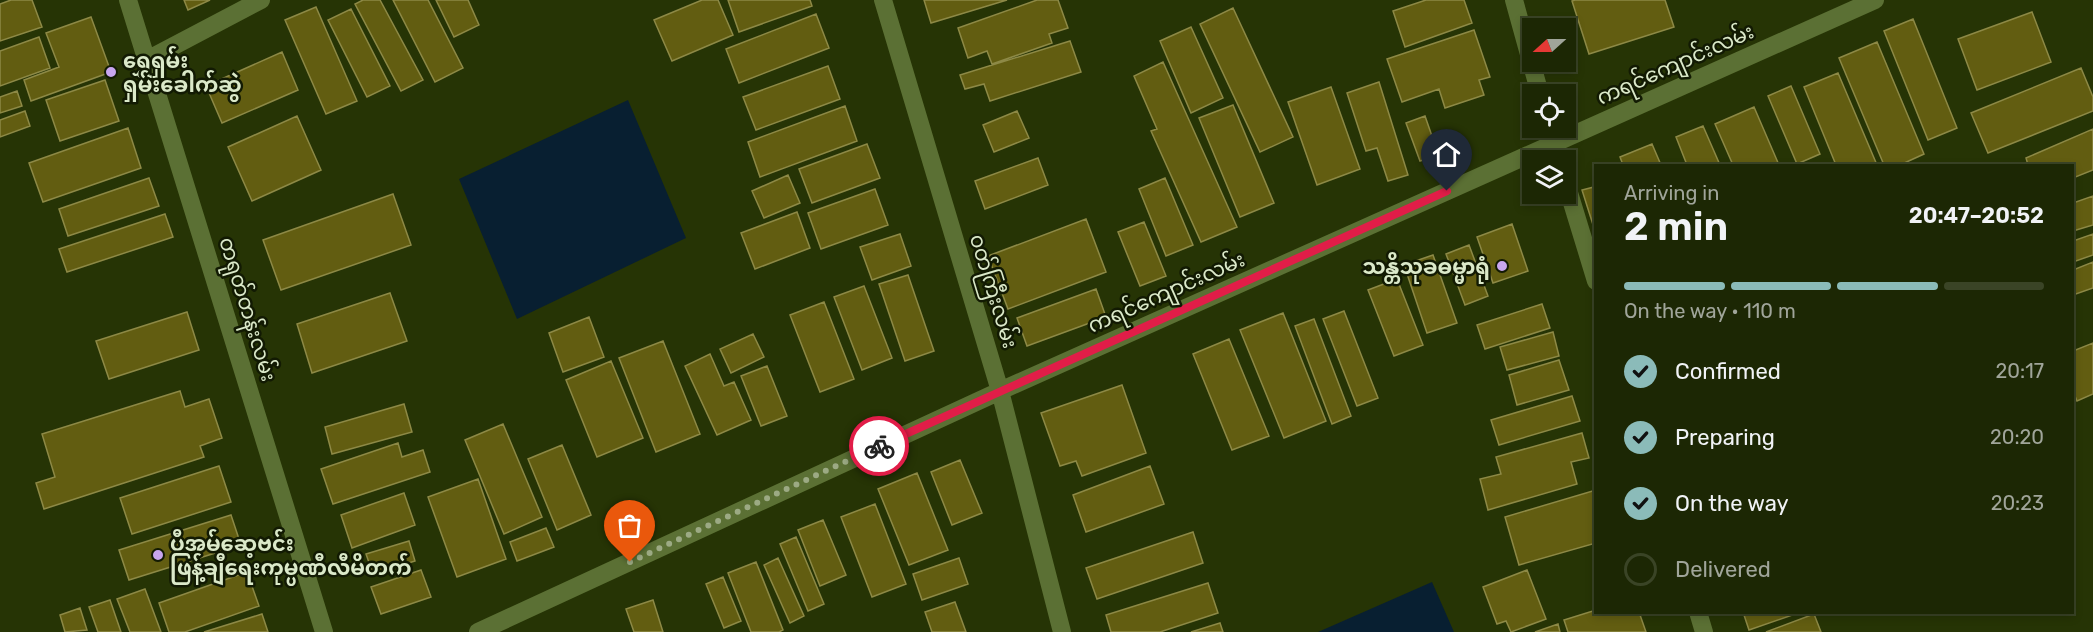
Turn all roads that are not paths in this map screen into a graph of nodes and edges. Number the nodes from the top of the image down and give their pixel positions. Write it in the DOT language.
graph roads {
  1 [pos="128,0"];
  2 [pos="261,0"];
  3 [pos="883,0"];
  4 [pos="1514,0"];
  5 [pos="1875,0"];
  6 [pos="147,60"];
  7 [pos="1537,84"];
  8 [pos="1554,144"];
  9 [pos="1572,204"];
  10 [pos="1594,274"];
  11 [pos="1000,391"];
  12 [pos="1699,614"];
  13 [pos="324,632"];
  14 [pos="478,632"];
  15 [pos="1062,632"];
  16 [pos="1704,632"];
  1 -- 6 [label="street, တရုတ်တန်းလမ်း"];
  2 -- 6 [label="street"];
  3 -- 11 [label="street, ၀တ်ကြီးလမ်း"];
  4 -- 7 [label="street"];
  5 -- 8 [label="street, ကရင်ကျောင်းလမ်း"];
  6 -- 13 [label="street, တရုတ်တန်းလမ်း"];
  8 -- 11 [label="street, ကရင်ကျောင်းလမ်း"];
  9 -- 10 [label="street"];
  11 -- 14 [label="street, ကရင်ကျောင်းလမ်း"];
  11 -- 15 [label="street, ၀တ်ကြီးလမ်း"];
  12 -- 16 [label="street"];
}
